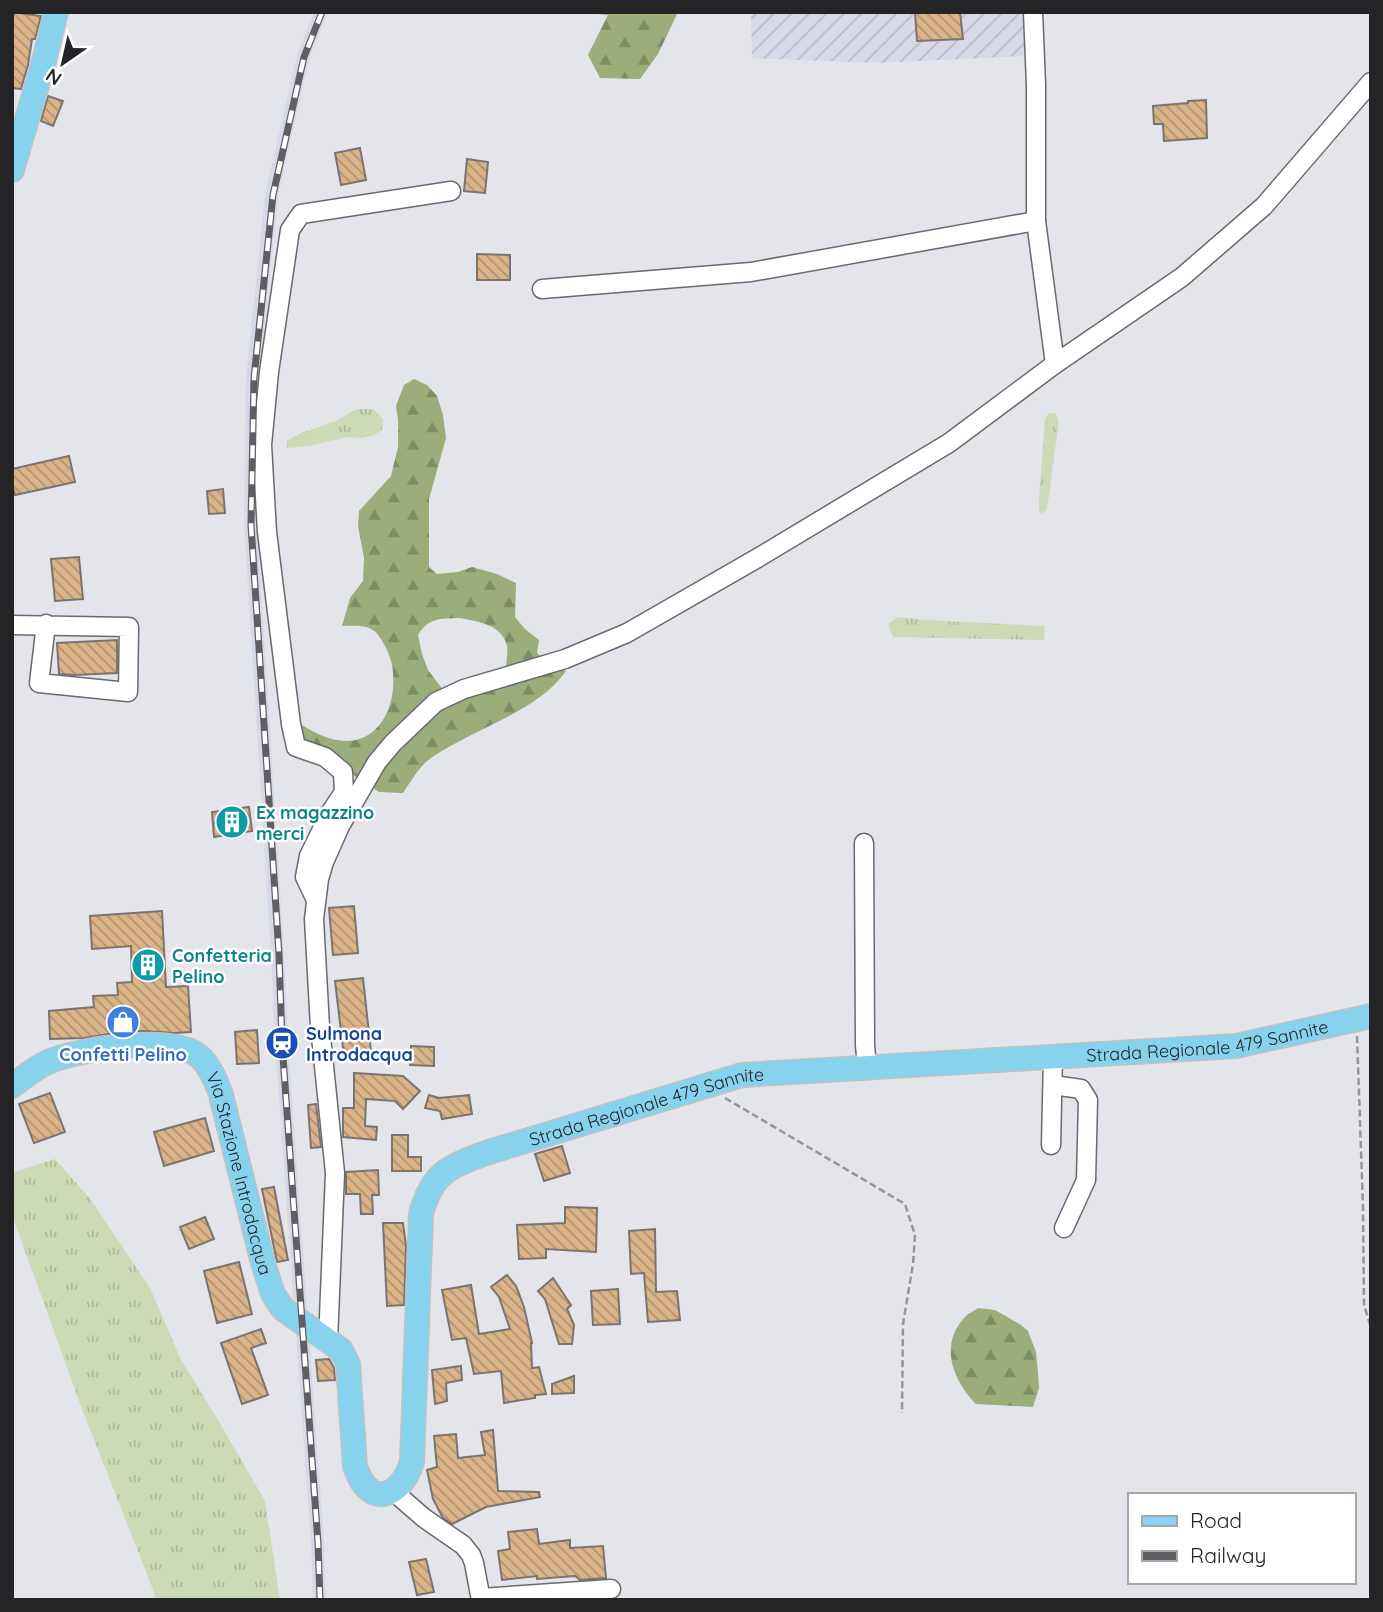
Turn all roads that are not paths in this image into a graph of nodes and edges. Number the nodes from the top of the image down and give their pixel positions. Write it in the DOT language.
graph roads {
  1 [pos="56,12"];
  2 [pos="1033,12"];
  3 [pos="1371,82"];
  4 [pos="12,170"];
  5 [pos="451,191"];
  6 [pos="1036,221"];
  7 [pos="542,289"];
  8 [pos="1055,364"];
  9 [pos="46,624"];
  10 [pos="12,625"];
  11 [pos="864,843"];
  12 [pos="316,900"];
  13 [pos="1363,1017"];
  14 [pos="1053,1056"];
  15 [pos="12,1058"];
  16 [pos="867,1067"];
  17 [pos="34,1070"];
  18 [pos="1053,1085"];
  19 [pos="12,1086"];
  20 [pos="1051,1145"];
  21 [pos="1064,1228"];
  22 [pos="328,1340"];
  23 [pos="394,1492"];
  24 [pos="611,1589"];
  25 [pos="481,1599"];
  1 -- 4 [label="main road"];
  2 -- 6 [label="street"];
  3 -- 8 [label="street"];
  5 -- 12 [label="street"];
  6 -- 7 [label="street"];
  6 -- 8 [label="street"];
  8 -- 12 [label="street"];
  9 -- 9 [label="street"];
  9 -- 10 [label="street"];
  11 -- 16 [label="street"];
  12 -- 22 [label="street"];
  13 -- 14 [label="main road, Strada Regionale 479 Sannite"];
  14 -- 16 [label="main road, Strada Regionale 479 Sannite"];
  14 -- 18 [label="street"];
  15 -- 17 [label="main road"];
  16 -- 23 [label="main road, Strada Regionale 479 Sannite"];
  17 -- 19 [label="main road, Via Stazione Introdacqua"];
  17 -- 22 [label="main road, Via Stazione Introdacqua"];
  18 -- 20 [label="street"];
  18 -- 21 [label="street"];
  22 -- 23 [label="main road"];
  23 -- 25 [label="street"];
  24 -- 25 [label="street"];
}
